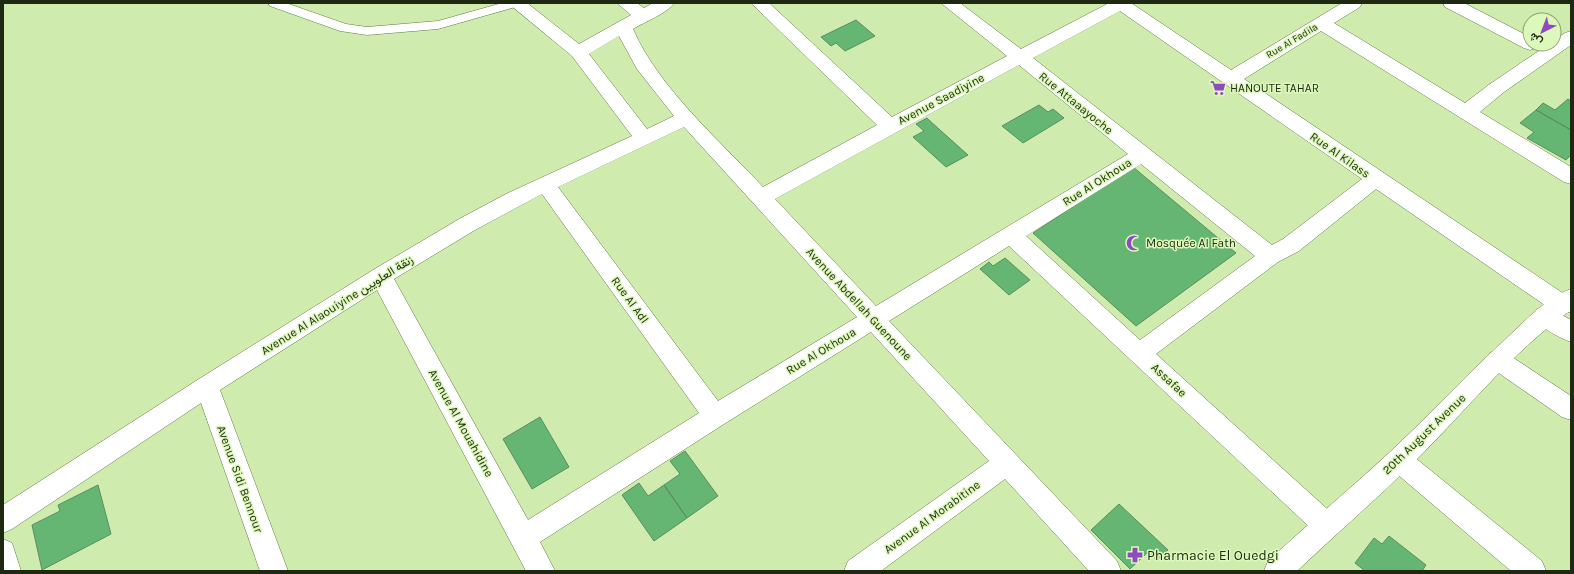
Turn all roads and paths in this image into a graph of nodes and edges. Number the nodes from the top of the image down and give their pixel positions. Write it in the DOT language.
graph roads {
  1 [pos="274,3"];
  2 [pos="515,3"];
  3 [pos="625,3"];
  4 [pos="666,3"];
  5 [pos="759,3"];
  6 [pos="949,3"];
  7 [pos="1120,3"];
  8 [pos="1354,3"];
  9 [pos="1451,3"];
  10 [pos="645,16"];
  11 [pos="1321,24"];
  12 [pos="624,27"];
  13 [pos="1571,37"];
  14 [pos="1522,40"];
  15 [pos="578,52"];
  16 [pos="1549,53"];
  17 [pos="1020,57"];
  18 [pos="1230,78"];
  19 [pos="1467,112"];
  20 [pos="687,118"];
  21 [pos="890,126"];
  22 [pos="643,137"];
  23 [pos="1141,155"];
  24 [pos="1571,177"];
  25 [pos="1375,179"];
  26 [pos="545,184"];
  27 [pos="761,197"];
  28 [pos="1011,235"];
  29 [pos="1270,256"];
  30 [pos="381,276"];
  31 [pos="1560,306"];
  32 [pos="874,320"];
  33 [pos="1571,332"];
  34 [pos="1140,353"];
  35 [pos="1498,360"];
  36 [pos="207,386"];
  37 [pos="1571,409"];
  38 [pos="715,416"];
  39 [pos="1399,460"];
  40 [pos="1007,463"];
  41 [pos="3,520"];
  42 [pos="1326,525"];
  43 [pos="523,538"];
  44 [pos="3,552"];
  45 [pos="7,571"];
  46 [pos="274,571"];
  47 [pos="541,571"];
  48 [pos="858,571"];
  49 [pos="1107,571"];
  50 [pos="1278,571"];
  51 [pos="1532,571"];
  1 -- 2 [label="lane"];
  2 -- 15 [label="street"];
  3 -- 10 [label="street"];
  4 -- 10 [label="street"];
  5 -- 21 [label="street"];
  6 -- 17 [label="street, Rue Attaaayoche"];
  7 -- 17 [label="street, Avenue Saadiyine"];
  7 -- 18 [label="street, Rue Al Kilass"];
  8 -- 11 [label="street, Rue Al Fadila"];
  9 -- 14 [label="street"];
  10 -- 12 [label="street"];
  11 -- 18 [label="street, Rue Al Fadila"];
  11 -- 19 [label="street"];
  12 -- 15 [label="street"];
  12 -- 20 [label="street, Avenue Abdellah Guenoune"];
  13 -- 16 [label="street"];
  15 -- 22 [label="street"];
  16 -- 19 [label="street"];
  17 -- 21 [label="street, Avenue Saadiyine"];
  17 -- 23 [label="street, Rue Attaaayoche"];
  18 -- 25 [label="street, Rue Al Kilass"];
  19 -- 24 [label="street"];
  20 -- 22 [label="street, Avenue Al Alaouiyine زنقة العلويين"];
  20 -- 27 [label="street, Avenue Abdellah Guenoune"];
  21 -- 27 [label="street, Avenue Saadiyine"];
  22 -- 26 [label="street, Avenue Al Alaouiyine زنقة العلويين"];
  23 -- 28 [label="street, Rue Al Okhoua"];
  23 -- 29 [label="street, Rue Attaaayoche"];
  25 -- 29 [label="street"];
  25 -- 31 [label="street, Rue Al Kilass"];
  26 -- 30 [label="street, Avenue Al Alaouiyine زنقة العلويين"];
  26 -- 38 [label="street, Rue Al Adl"];
  27 -- 32 [label="street, Avenue Abdellah Guenoune"];
  28 -- 32 [label="street, Rue Al Okhoua"];
  28 -- 34 [label="street, Assafae"];
  29 -- 34 [label="street"];
  30 -- 36 [label="street, Avenue Al Alaouiyine زنقة العلويين"];
  30 -- 43 [label="street, Avenue Al Mouahidine"];
  31 -- 33 [label="street, Rue Al Kilass"];
  31 -- 35 [label="street, 20th August Avenue"];
  32 -- 38 [label="street, Rue Al Okhoua"];
  32 -- 40 [label="street, Avenue Abdellah Guenoune"];
  34 -- 42 [label="street, Assafae"];
  35 -- 37 [label="street"];
  35 -- 39 [label="street, 20th August Avenue"];
  36 -- 41 [label="street, Avenue Al Alaouiyine زنقة العلويين"];
  36 -- 46 [label="street, Avenue Sidi Bennour"];
  38 -- 43 [label="street, Rue Al Okhoua"];
  39 -- 42 [label="street, 20th August Avenue"];
  39 -- 51 [label="street"];
  40 -- 48 [label="street, Avenue Al Morabitine"];
  40 -- 49 [label="street, Avenue Abdellah Guenoune"];
  42 -- 50 [label="street, 20th August Avenue"];
  43 -- 47 [label="street, Avenue Al Mouahidine"];
  44 -- 45 [label="street"];
}
